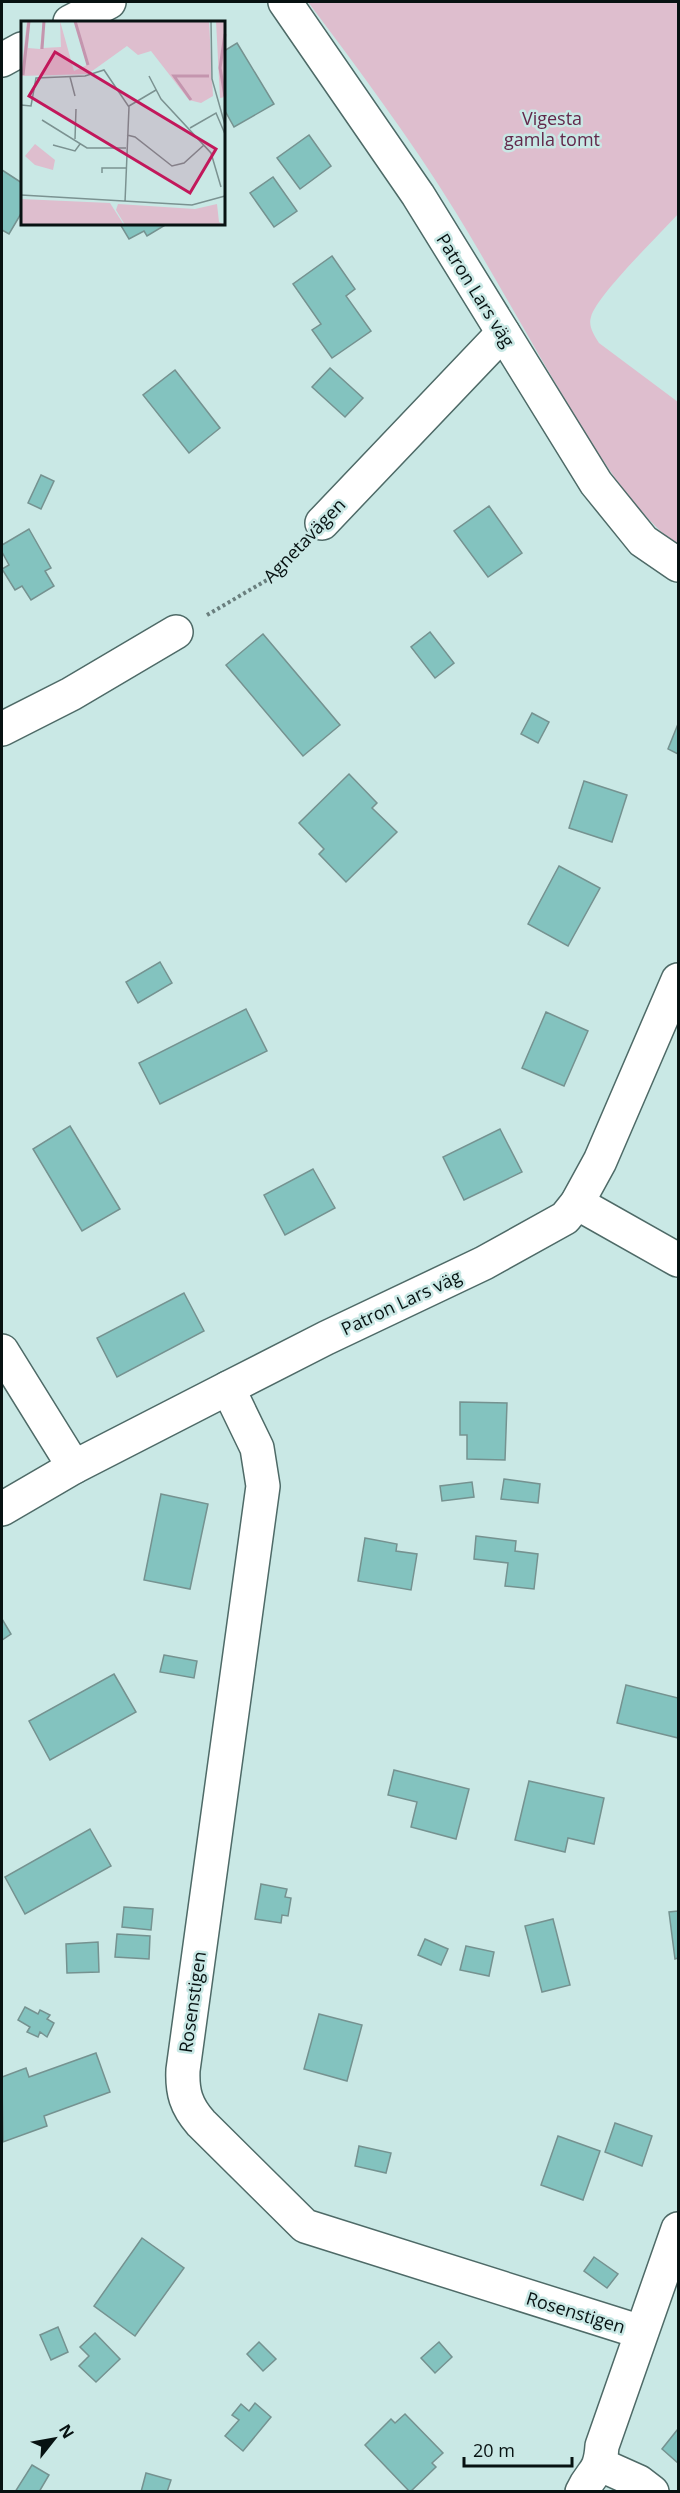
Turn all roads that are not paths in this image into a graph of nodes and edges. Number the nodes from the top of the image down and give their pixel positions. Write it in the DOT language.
graph roads {
  1 [pos="109,2"];
  2 [pos="285,2"];
  3 [pos="72,21"];
  4 [pos="21,50"];
  5 [pos="2,60"];
  6 [pos="503,333"];
  7 [pos="322,523"];
  8 [pos="678,565"];
  9 [pos="176,632"];
  10 [pos="2,729"];
  11 [pos="678,980"];
  12 [pos="577,1203"];
  13 [pos="678,1260"];
  14 [pos="2,1351"];
  15 [pos="228,1388"];
  16 [pos="74,1467"];
  17 [pos="2,1509"];
  18 [pos="678,2229"];
  19 [pos="641,2332"];
  20 [pos="600,2465"];
  21 [pos="582,2492"];
  22 [pos="652,2492"];
  1 -- 3 [label="street"];
  2 -- 6 [label="street, Patron Lars väg"];
  4 -- 5 [label="street"];
  6 -- 7 [label="street, Agnetavägen"];
  6 -- 8 [label="street, Patron Lars väg"];
  9 -- 10 [label="street"];
  11 -- 12 [label="street, Patron Lars väg"];
  12 -- 13 [label="street"];
  12 -- 15 [label="street, Patron Lars väg"];
  14 -- 16 [label="street"];
  15 -- 16 [label="street, Patron Lars väg"];
  15 -- 19 [label="street, Rosenstigen"];
  16 -- 17 [label="street, Patron Lars väg"];
  18 -- 19 [label="street"];
  19 -- 20 [label="street"];
  20 -- 21 [label="street"];
  20 -- 22 [label="street"];
}
